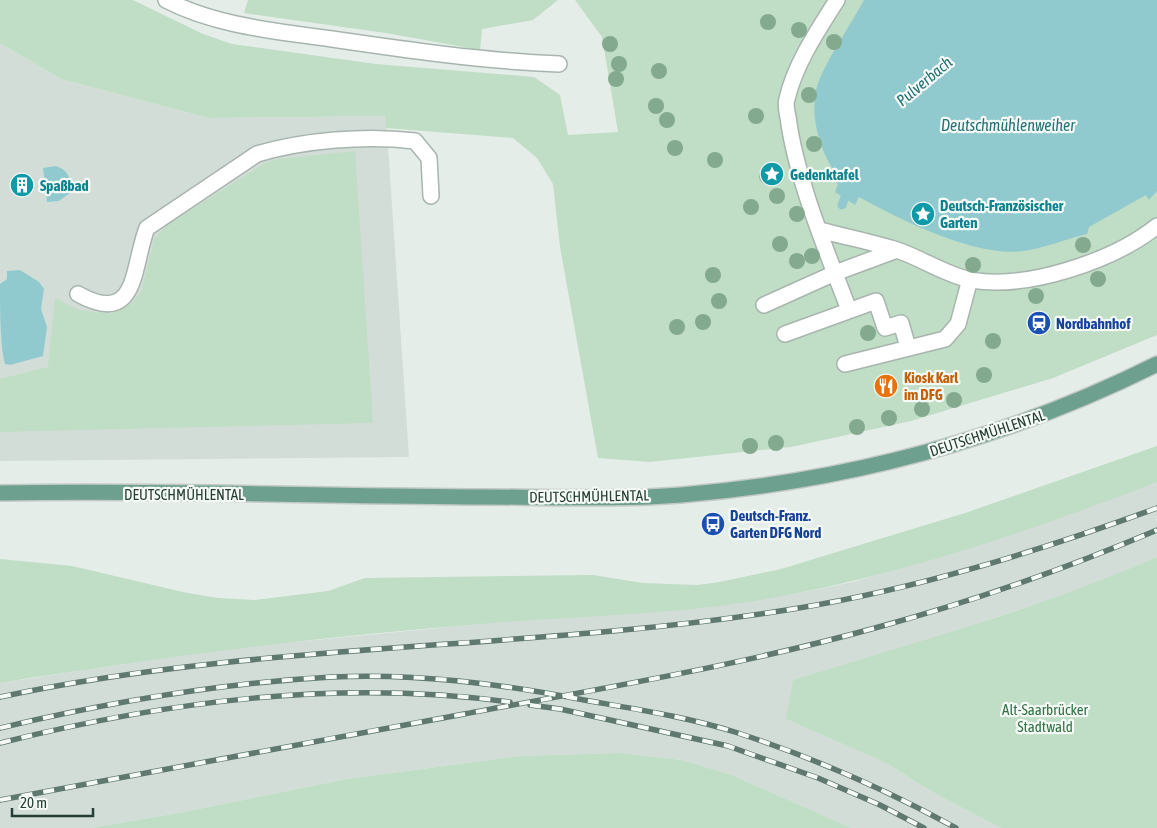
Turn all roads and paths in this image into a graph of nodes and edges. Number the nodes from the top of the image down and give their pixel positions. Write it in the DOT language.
graph roads {
  1 [pos="166,0"];
  2 [pos="837,0"];
  3 [pos="559,64"];
  4 [pos="432,196"];
  5 [pos="1157,226"];
  6 [pos="820,230"];
  7 [pos="897,250"];
  8 [pos="835,273"];
  9 [pos="970,280"];
  10 [pos="78,294"];
  11 [pos="764,304"];
  12 [pos="849,310"];
  13 [pos="785,334"];
  14 [pos="908,347"];
  15 [pos="845,364"];
  16 [pos="1157,364"];
  17 [pos="0,493"];
  1 -- 3 [label="street"];
  2 -- 6 [label="street"];
  4 -- 10 [label="street"];
  5 -- 9 [label="street"];
  6 -- 7 [label="street"];
  6 -- 8 [label="street"];
  7 -- 8 [label="street"];
  7 -- 9 [label="street"];
  8 -- 11 [label="street"];
  8 -- 12 [label="street"];
  9 -- 14 [label="street"];
  12 -- 13 [label="street"];
  12 -- 14 [label="street"];
  14 -- 15 [label="street"];
  16 -- 17 [label="main road, DEUTSCHMÜHLENTAL"];
}
